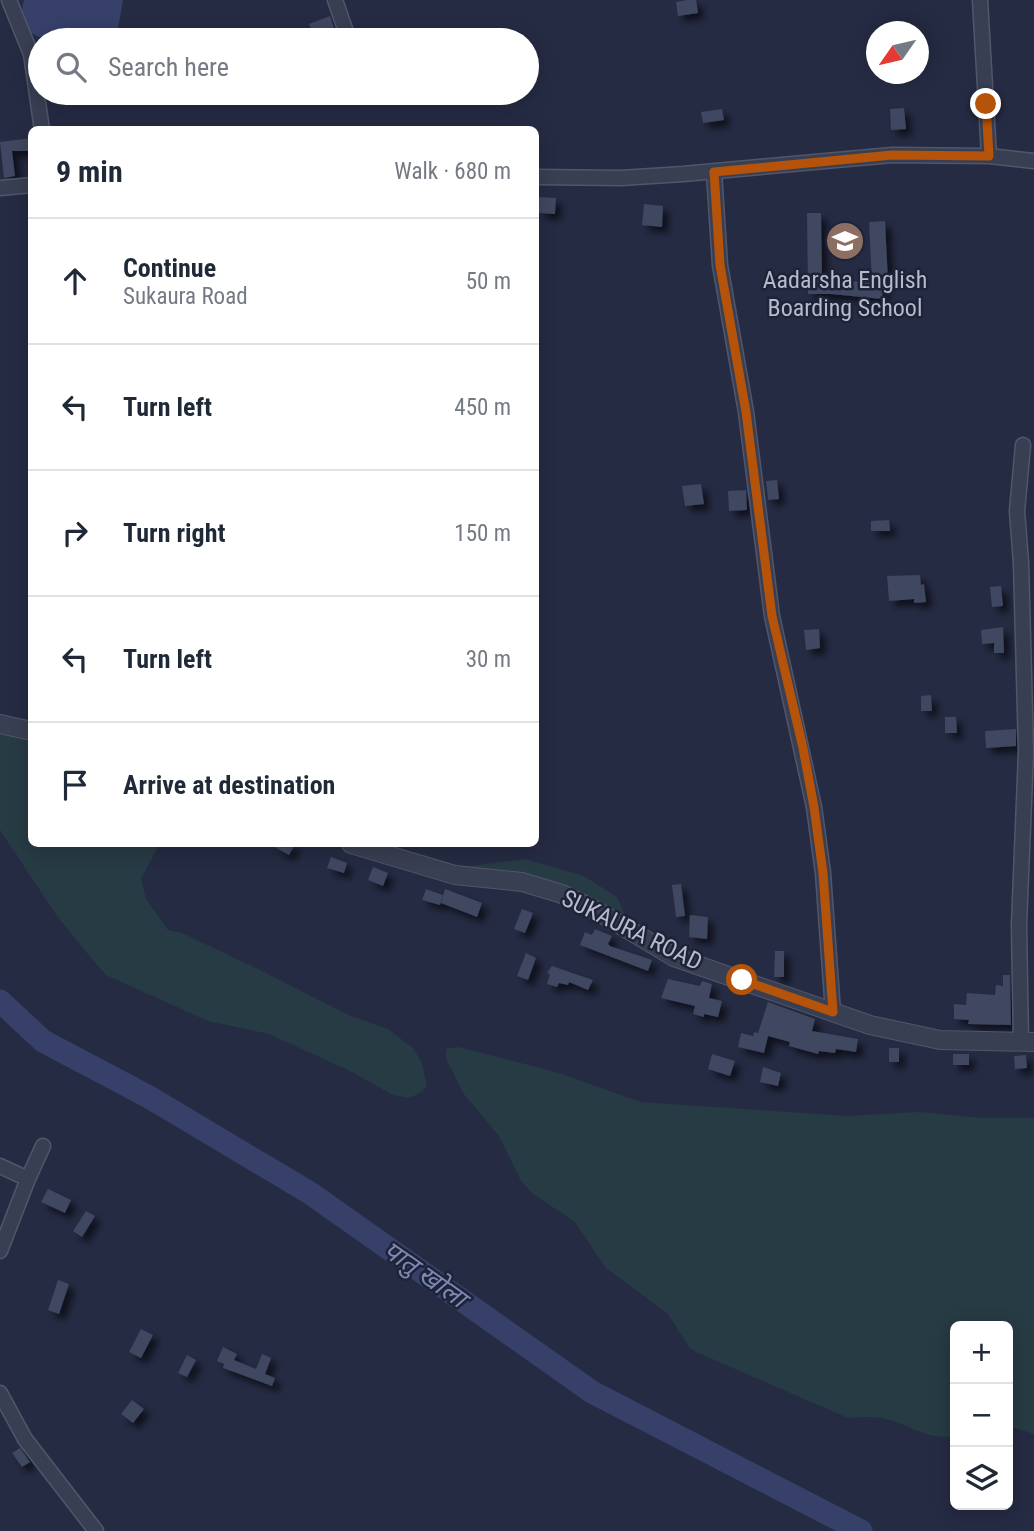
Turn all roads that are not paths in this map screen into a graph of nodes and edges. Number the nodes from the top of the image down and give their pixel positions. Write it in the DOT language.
graph roads {
  1 [pos="9,0"];
  2 [pos="335,0"];
  3 [pos="980,0"];
  4 [pos="345,28"];
  5 [pos="28,47"];
  6 [pos="38,105"];
  7 [pos="41,126"];
  8 [pos="989,156"];
  9 [pos="1034,161"];
  10 [pos="714,172"];
  11 [pos="539,177"];
  12 [pos="28,186"];
  13 [pos="0,188"];
  14 [pos="1023,445"];
  15 [pos="1028,619"];
  16 [pos="0,724"];
  17 [pos="28,730"];
  18 [pos="361,847"];
  19 [pos="833,1012"];
  20 [pos="1028,1042"];
  21 [pos="43,1146"];
  22 [pos="0,1166"];
  23 [pos="28,1179"];
  24 [pos="0,1251"];
  25 [pos="0,1393"];
  26 [pos="96,1531"];
  1 -- 5 [label="street"];
  2 -- 4 [label="street"];
  3 -- 8 [label="street"];
  6 -- 7 [label="street"];
  8 -- 9 [label="street"];
  8 -- 10 [label="street"];
  10 -- 11 [label="street"];
  10 -- 19 [label="street"];
  12 -- 13 [label="street"];
  14 -- 15 [label="street"];
  15 -- 20 [label="street"];
  16 -- 17 [label="street"];
  18 -- 19 [label="street, SUKAURA ROAD"];
  19 -- 20 [label="street, SUKAURA ROAD"];
  21 -- 23 [label="street"];
  22 -- 23 [label="street"];
  23 -- 24 [label="street"];
  25 -- 26 [label="street"];
}
